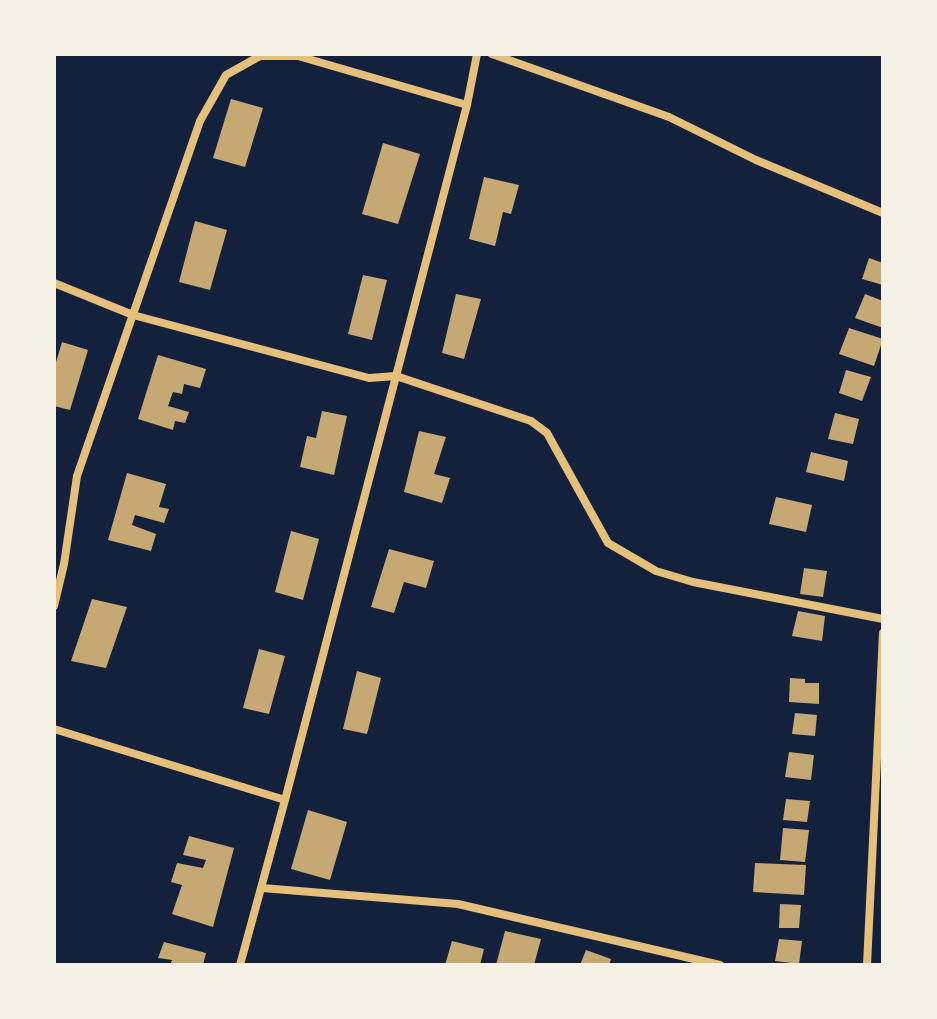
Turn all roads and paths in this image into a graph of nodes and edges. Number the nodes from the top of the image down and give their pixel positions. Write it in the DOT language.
graph roads {
  1 [pos="477,54"];
  2 [pos="492,54"];
  3 [pos="467,105"];
  4 [pos="883,213"];
  5 [pos="54,283"];
  6 [pos="133,315"];
  7 [pos="396,376"];
  8 [pos="54,606"];
  9 [pos="883,619"];
  10 [pos="883,633"];
  11 [pos="54,729"];
  12 [pos="285,800"];
  13 [pos="262,888"];
  14 [pos="240,965"];
  15 [pos="720,965"];
  16 [pos="867,965"];
  1 -- 3 [label="street"];
  2 -- 4 [label="street"];
  3 -- 6 [label="street"];
  3 -- 7 [label="street"];
  5 -- 6 [label="street"];
  6 -- 7 [label="street"];
  6 -- 8 [label="street"];
  7 -- 9 [label="street"];
  7 -- 12 [label="street"];
  10 -- 16 [label="street"];
  11 -- 12 [label="street"];
  12 -- 13 [label="street"];
  13 -- 14 [label="street"];
  13 -- 15 [label="street"];
}
